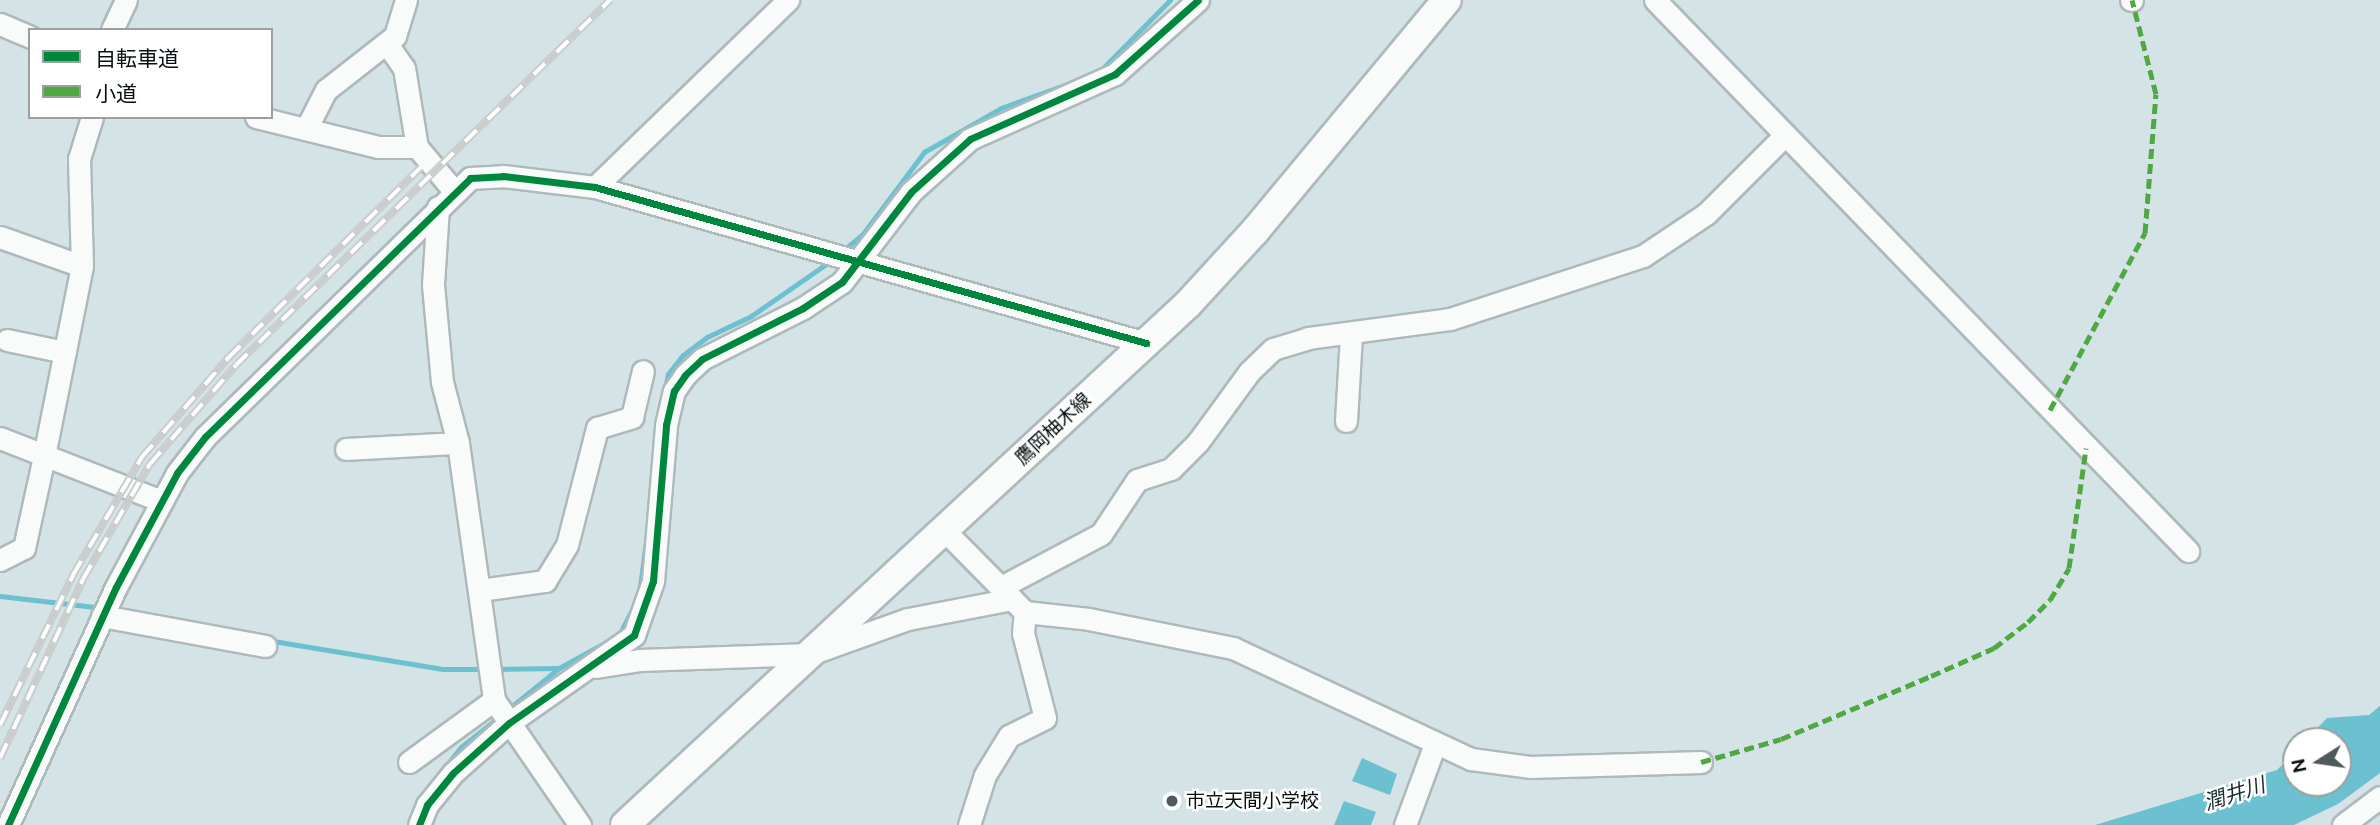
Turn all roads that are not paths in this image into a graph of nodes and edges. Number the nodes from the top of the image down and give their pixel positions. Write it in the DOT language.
graph roads {
  1 [pos="126,0"];
  2 [pos="406,0"];
  3 [pos="788,0"];
  4 [pos="1198,0"];
  5 [pos="1447,0"];
  6 [pos="1656,0"];
  7 [pos="0,24"];
  8 [pos="114,28"];
  9 [pos="28,36"];
  10 [pos="387,44"];
  11 [pos="91,119"];
  12 [pos="264,119"];
  13 [pos="306,129"];
  14 [pos="1785,135"];
  15 [pos="417,147"];
  16 [pos="595,187"];
  17 [pos="454,191"];
  18 [pos="438,207"];
  19 [pos="0,237"];
  20 [pos="858,262"];
  21 [pos="82,266"];
  22 [pos="1351,333"];
  23 [pos="7,340"];
  24 [pos="1146,343"];
  25 [pos="65,352"];
  26 [pos="643,371"];
  27 [pos="1346,421"];
  28 [pos="0,438"];
  29 [pos="458,443"];
  30 [pos="346,449"];
  31 [pos="44,456"];
  32 [pos="162,501"];
  33 [pos="944,530"];
  34 [pos="2188,551"];
  35 [pos="0,560"];
  36 [pos="480,590"];
  37 [pos="1013,599"];
  38 [pos="103,616"];
  39 [pos="265,646"];
  40 [pos="810,654"];
  41 [pos="586,668"];
  42 [pos="494,701"];
  43 [pos="509,723"];
  44 [pos="1435,744"];
  45 [pos="409,762"];
  46 [pos="1701,762"];
  47 [pos="2380,797"];
  48 [pos="8,825"];
  49 [pos="419,825"];
  50 [pos="580,825"];
  51 [pos="625,825"];
  52 [pos="969,825"];
  53 [pos="1405,825"];
  54 [pos="2343,825"];
  1 -- 8 [label="street"];
  2 -- 10 [label="street"];
  3 -- 16 [label="street"];
  4 -- 20 [label="street"];
  5 -- 24 [label="main road, 鷹岡柚木線"];
  6 -- 14 [label="street"];
  7 -- 9 [label="street"];
  10 -- 13 [label="street"];
  10 -- 15 [label="street"];
  11 -- 21 [label="street"];
  12 -- 13 [label="street"];
  13 -- 15 [label="street"];
  14 -- 22 [label="street"];
  14 -- 34 [label="street"];
  15 -- 17 [label="street"];
  16 -- 17 [label="street"];
  16 -- 20 [label="street"];
  17 -- 18 [label="street"];
  18 -- 29 [label="street"];
  18 -- 32 [label="street"];
  19 -- 21 [label="street"];
  20 -- 24 [label="street"];
  20 -- 41 [label="street"];
  21 -- 25 [label="street"];
  22 -- 27 [label="street"];
  22 -- 37 [label="street"];
  23 -- 25 [label="street"];
  24 -- 33 [label="main road, 鷹岡柚木線"];
  25 -- 31 [label="street"];
  26 -- 36 [label="street"];
  28 -- 31 [label="street"];
  29 -- 30 [label="street"];
  29 -- 36 [label="street"];
  31 -- 32 [label="street"];
  31 -- 35 [label="street"];
  32 -- 38 [label="street"];
  33 -- 37 [label="street"];
  33 -- 40 [label="main road, 鷹岡柚木線"];
  36 -- 42 [label="street"];
  37 -- 40 [label="street"];
  37 -- 44 [label="street"];
  37 -- 52 [label="street"];
  38 -- 39 [label="street"];
  38 -- 48 [label="street"];
  40 -- 41 [label="street"];
  40 -- 51 [label="main road, 鷹岡柚木線"];
  41 -- 43 [label="street"];
  42 -- 43 [label="street"];
  42 -- 45 [label="street"];
  43 -- 49 [label="street"];
  43 -- 50 [label="street"];
  44 -- 46 [label="street"];
  44 -- 53 [label="street"];
  47 -- 54 [label="street"];
}
